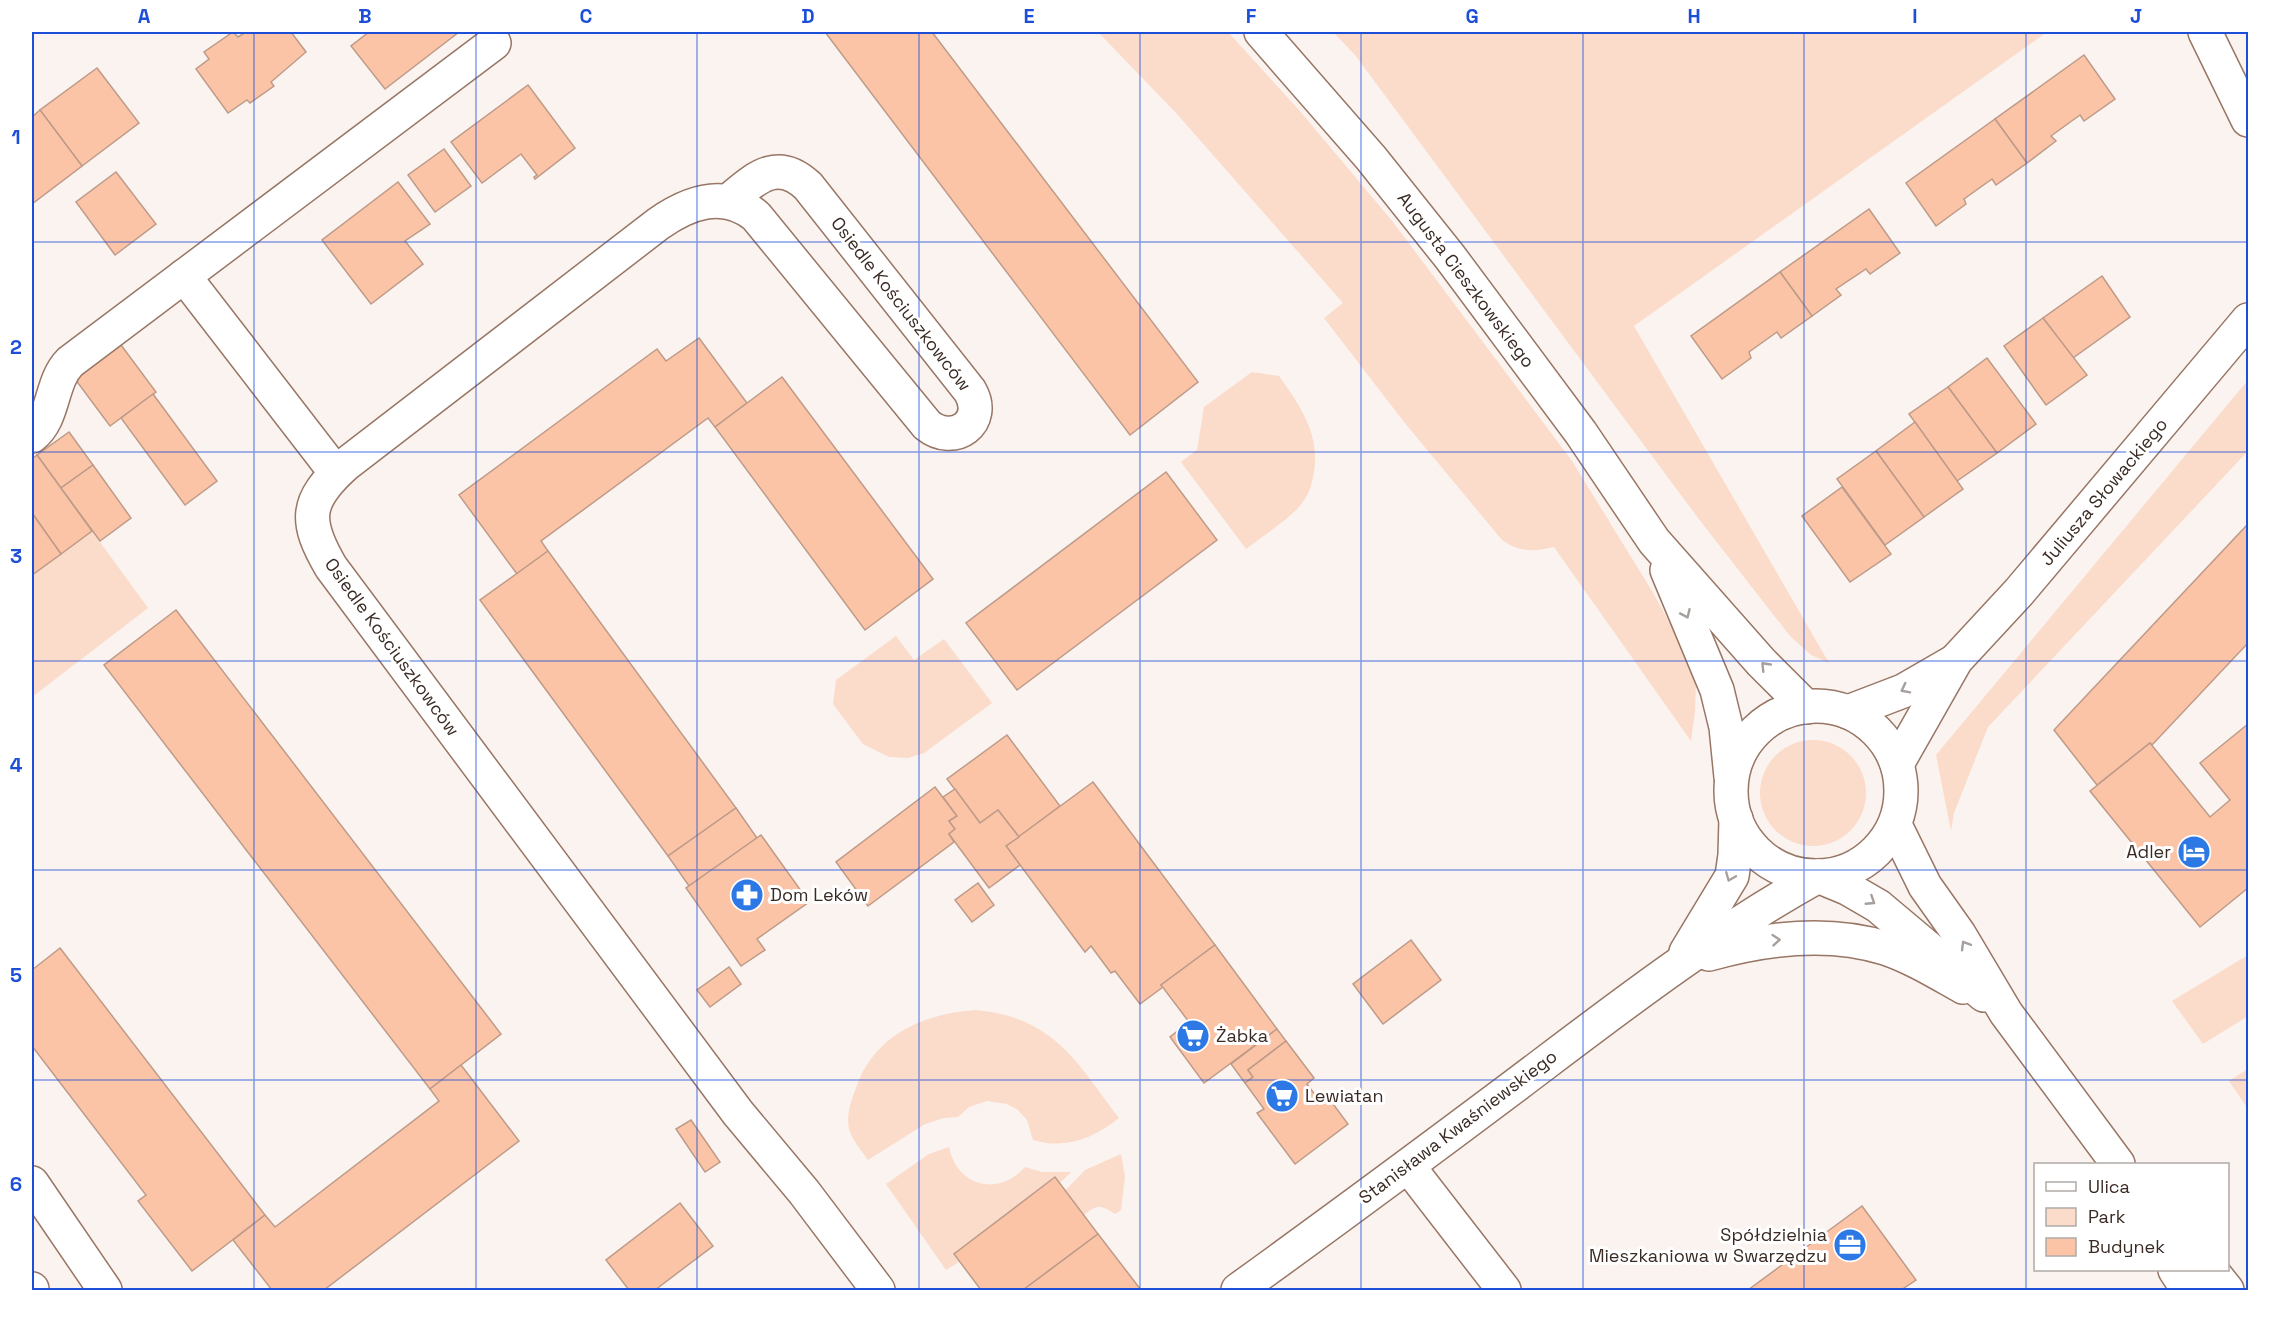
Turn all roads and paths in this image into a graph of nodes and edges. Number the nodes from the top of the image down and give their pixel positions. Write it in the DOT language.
graph roads {
  1 [pos="1261,32"];
  2 [pos="2213,35"];
  3 [pos="494,43"];
  4 [pos="2248,120"];
  5 [pos="727,202"];
  6 [pos="184,276"];
  7 [pos="2248,320"];
  8 [pos="32,436"];
  9 [pos="336,473"];
  10 [pos="1654,541"];
  11 [pos="1956,660"];
  12 [pos="1806,707"];
  13 [pos="1848,712"];
  14 [pos="1897,764"];
  15 [pos="1732,782"];
  16 [pos="1736,819"];
  17 [pos="1895,825"];
  18 [pos="1818,876"];
  19 [pos="1678,963"];
  20 [pos="2006,1013"];
  21 [pos="2117,1163"];
  22 [pos="1408,1166"];
  23 [pos="32,1183"];
  24 [pos="2176,1271"];
  25 [pos="2213,1271"];
  26 [pos="105,1290"];
  27 [pos="878,1290"];
  28 [pos="1238,1290"];
  29 [pos="1504,1290"];
  30 [pos="2188,1290"];
  31 [pos="2227,1290"];
  1 -- 10 [label="street, Augusta Cieszkowskiego"];
  2 -- 4 [label="street"];
  3 -- 6 [label="street"];
  5 -- 5 [label="street, Osiedle Kościuszkowców"];
  5 -- 9 [label="street, Osiedle Kościuszkowców"];
  6 -- 8 [label="street"];
  6 -- 9 [label="street"];
  7 -- 11 [label="street, Juliusza Słowackiego"];
  9 -- 27 [label="street, Osiedle Kościuszkowców"];
  12 -- 10 [label="street, Augusta Cieszkowskiego, one-way"];
  10 -- 15 [label="street, Augusta Cieszkowskiego, one-way"];
  11 -- 13 [label="street, Juliusza Słowackiego, one-way"];
  11 -- 14 [label="street, Juliusza Słowackiego"];
  12 -- 13 [label="street"];
  12 -- 15 [label="street"];
  13 -- 14 [label="street"];
  14 -- 17 [label="street"];
  15 -- 16 [label="street"];
  16 -- 18 [label="street"];
  16 -- 19 [label="street, Stanisława Kwaśniewskiego, one-way"];
  17 -- 18 [label="street"];
  20 -- 17 [label="street, one-way"];
  18 -- 19 [label="street, Stanisława Kwaśniewskiego"];
  18 -- 20 [label="street, one-way"];
  19 -- 20 [label="street, one-way"];
  19 -- 22 [label="street, Stanisława Kwaśniewskiego"];
  20 -- 21 [label="street"];
  22 -- 28 [label="street, Stanisława Kwaśniewskiego"];
  22 -- 29 [label="street"];
  23 -- 26 [label="street"];
  24 -- 30 [label="street"];
  25 -- 31 [label="street"];
}
